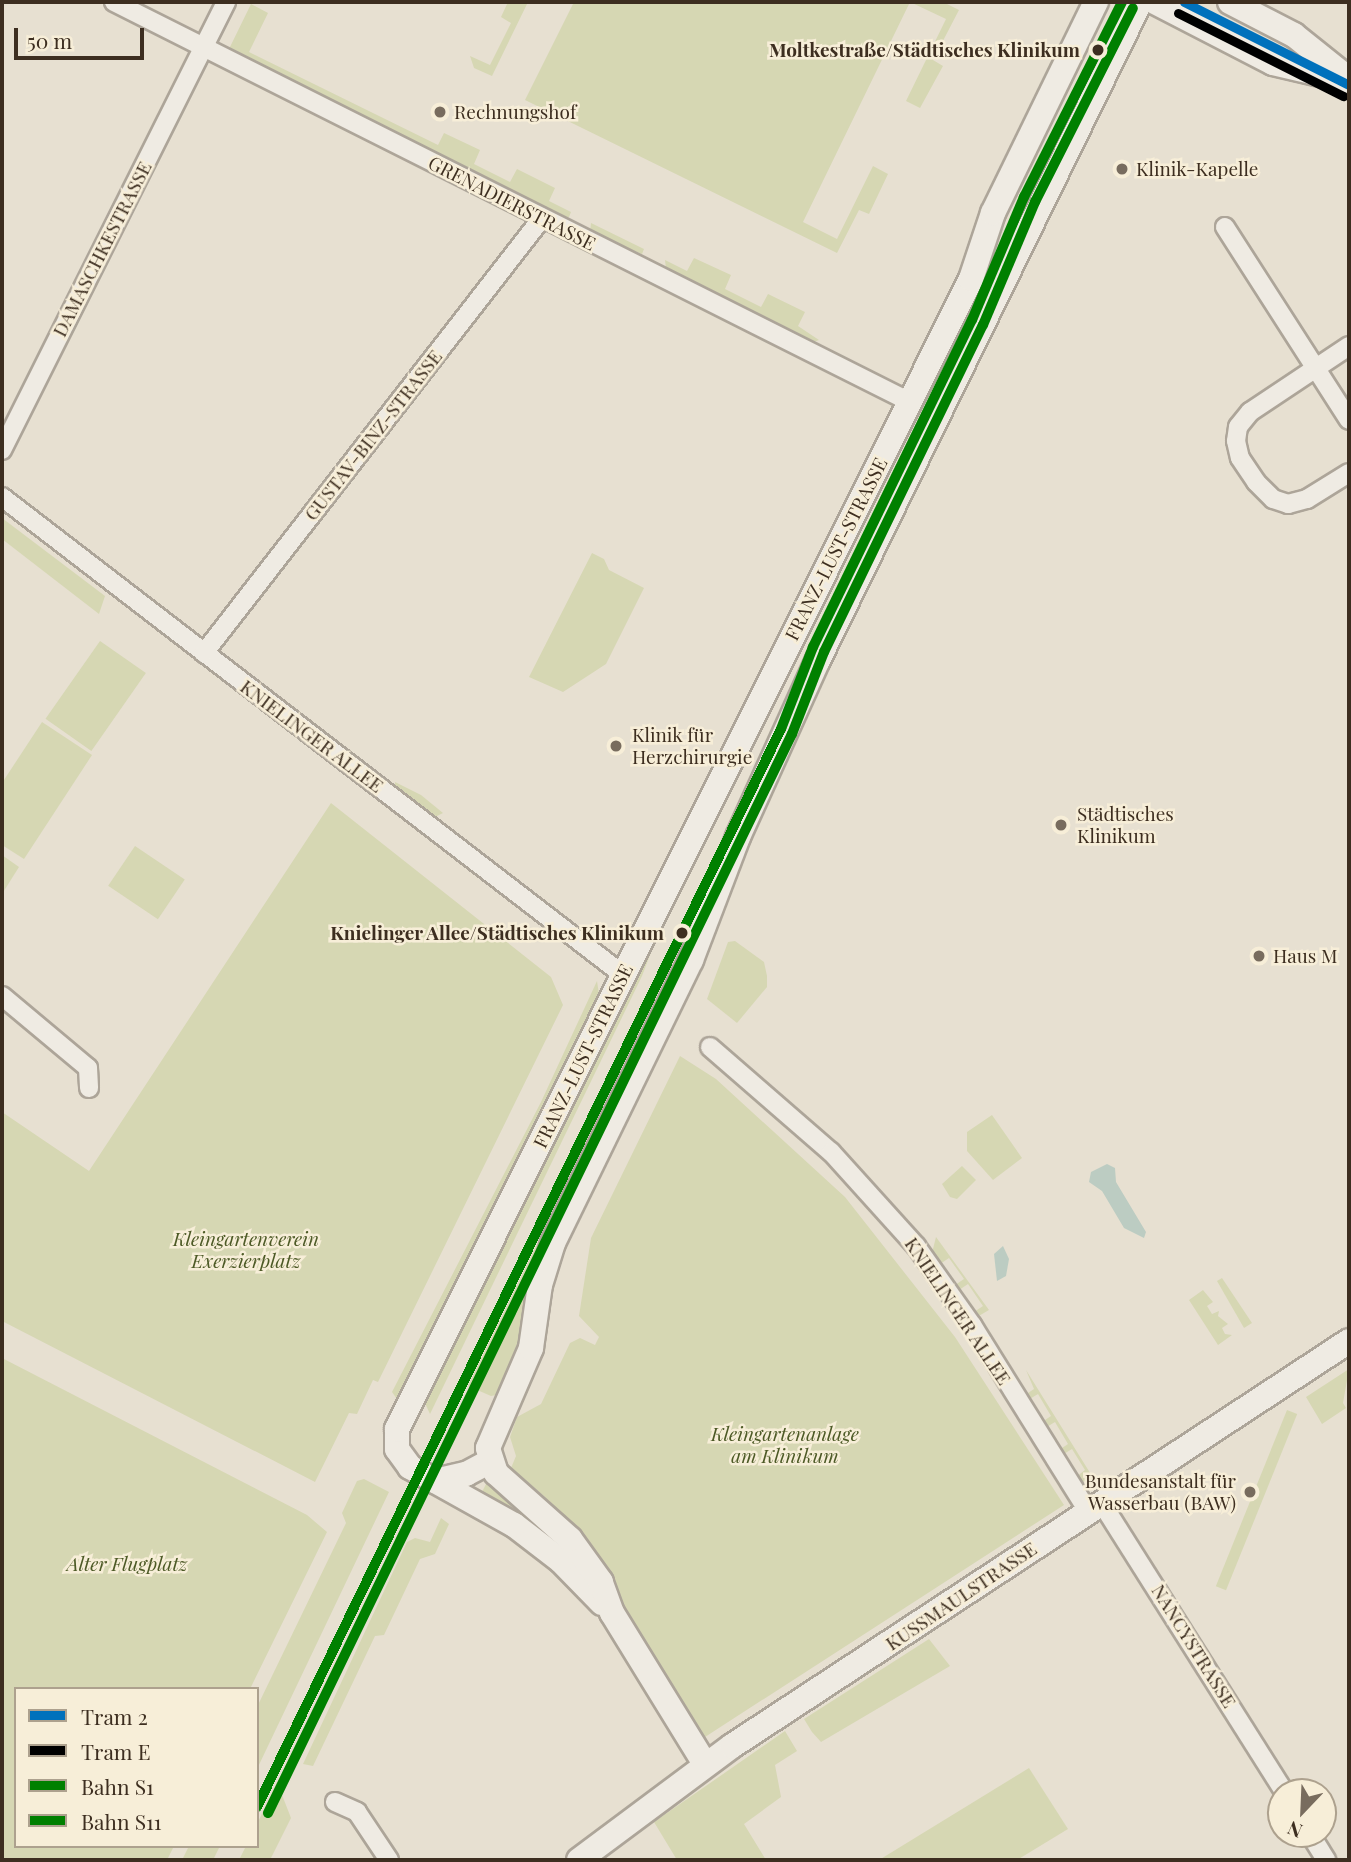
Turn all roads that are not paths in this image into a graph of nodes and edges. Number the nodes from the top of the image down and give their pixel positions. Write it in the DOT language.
graph roads {
  1 [pos="114,2"];
  2 [pos="226,2"];
  3 [pos="1096,2"];
  4 [pos="1140,2"];
  5 [pos="1155,2"];
  6 [pos="1230,2"];
  7 [pos="203,48"];
  8 [pos="1349,80"];
  9 [pos="542,218"];
  10 [pos="1225,226"];
  11 [pos="1349,346"];
  12 [pos="1315,369"];
  13 [pos="911,402"];
  14 [pos="1349,420"];
  15 [pos="2,450"];
  16 [pos="1349,472"];
  17 [pos="2,497"];
  18 [pos="204,653"];
  19 [pos="622,974"];
  20 [pos="2,996"];
  21 [pos="710,1047"];
  22 [pos="89,1088"];
  23 [pos="1349,1341"];
  24 [pos="489,1462"];
  25 [pos="435,1481"];
  26 [pos="1094,1507"];
  27 [pos="612,1613"];
  28 [pos="705,1764"];
  29 [pos="1275,1778"];
  30 [pos="335,1802"];
  31 [pos="389,1860"];
  32 [pos="579,1860"];
  1 -- 7 [label="street, GRENADIERSTRASSE"];
  2 -- 7 [label="street, DAMASCHKESTRASSE"];
  3 -- 13 [label="street, FRANZ-LUST-STRASSE"];
  4 -- 24 [label="street, FRANZ-LUST-STRASSE"];
  5 -- 8 [label="street"];
  6 -- 8 [label="street"];
  7 -- 9 [label="street, GRENADIERSTRASSE"];
  7 -- 15 [label="street, DAMASCHKESTRASSE"];
  9 -- 13 [label="street, GRENADIERSTRASSE"];
  9 -- 18 [label="street, GUSTAV-BINZ-STRASSE"];
  10 -- 12 [label="street"];
  11 -- 12 [label="street"];
  12 -- 14 [label="street"];
  12 -- 16 [label="street"];
  13 -- 19 [label="street, FRANZ-LUST-STRASSE"];
  17 -- 18 [label="street, KNIELINGER ALLEE"];
  18 -- 19 [label="street, KNIELINGER ALLEE"];
  19 -- 25 [label="street, FRANZ-LUST-STRASSE"];
  20 -- 22 [label="street"];
  21 -- 26 [label="street, KNIELINGER ALLEE"];
  23 -- 26 [label="street, KUSSMAULSTRASSE"];
  24 -- 25 [label="street"];
  24 -- 27 [label="street, FRANZ-LUST-STRASSE"];
  25 -- 27 [label="street, FRANZ-LUST-STRASSE"];
  26 -- 28 [label="street, KUSSMAULSTRASSE"];
  26 -- 29 [label="street, NANCYSTRASSE"];
  27 -- 28 [label="street, FRANZ-LUST-STRASSE"];
  28 -- 32 [label="street, KUSSMAULSTRASSE"];
  30 -- 31 [label="street"];
}
